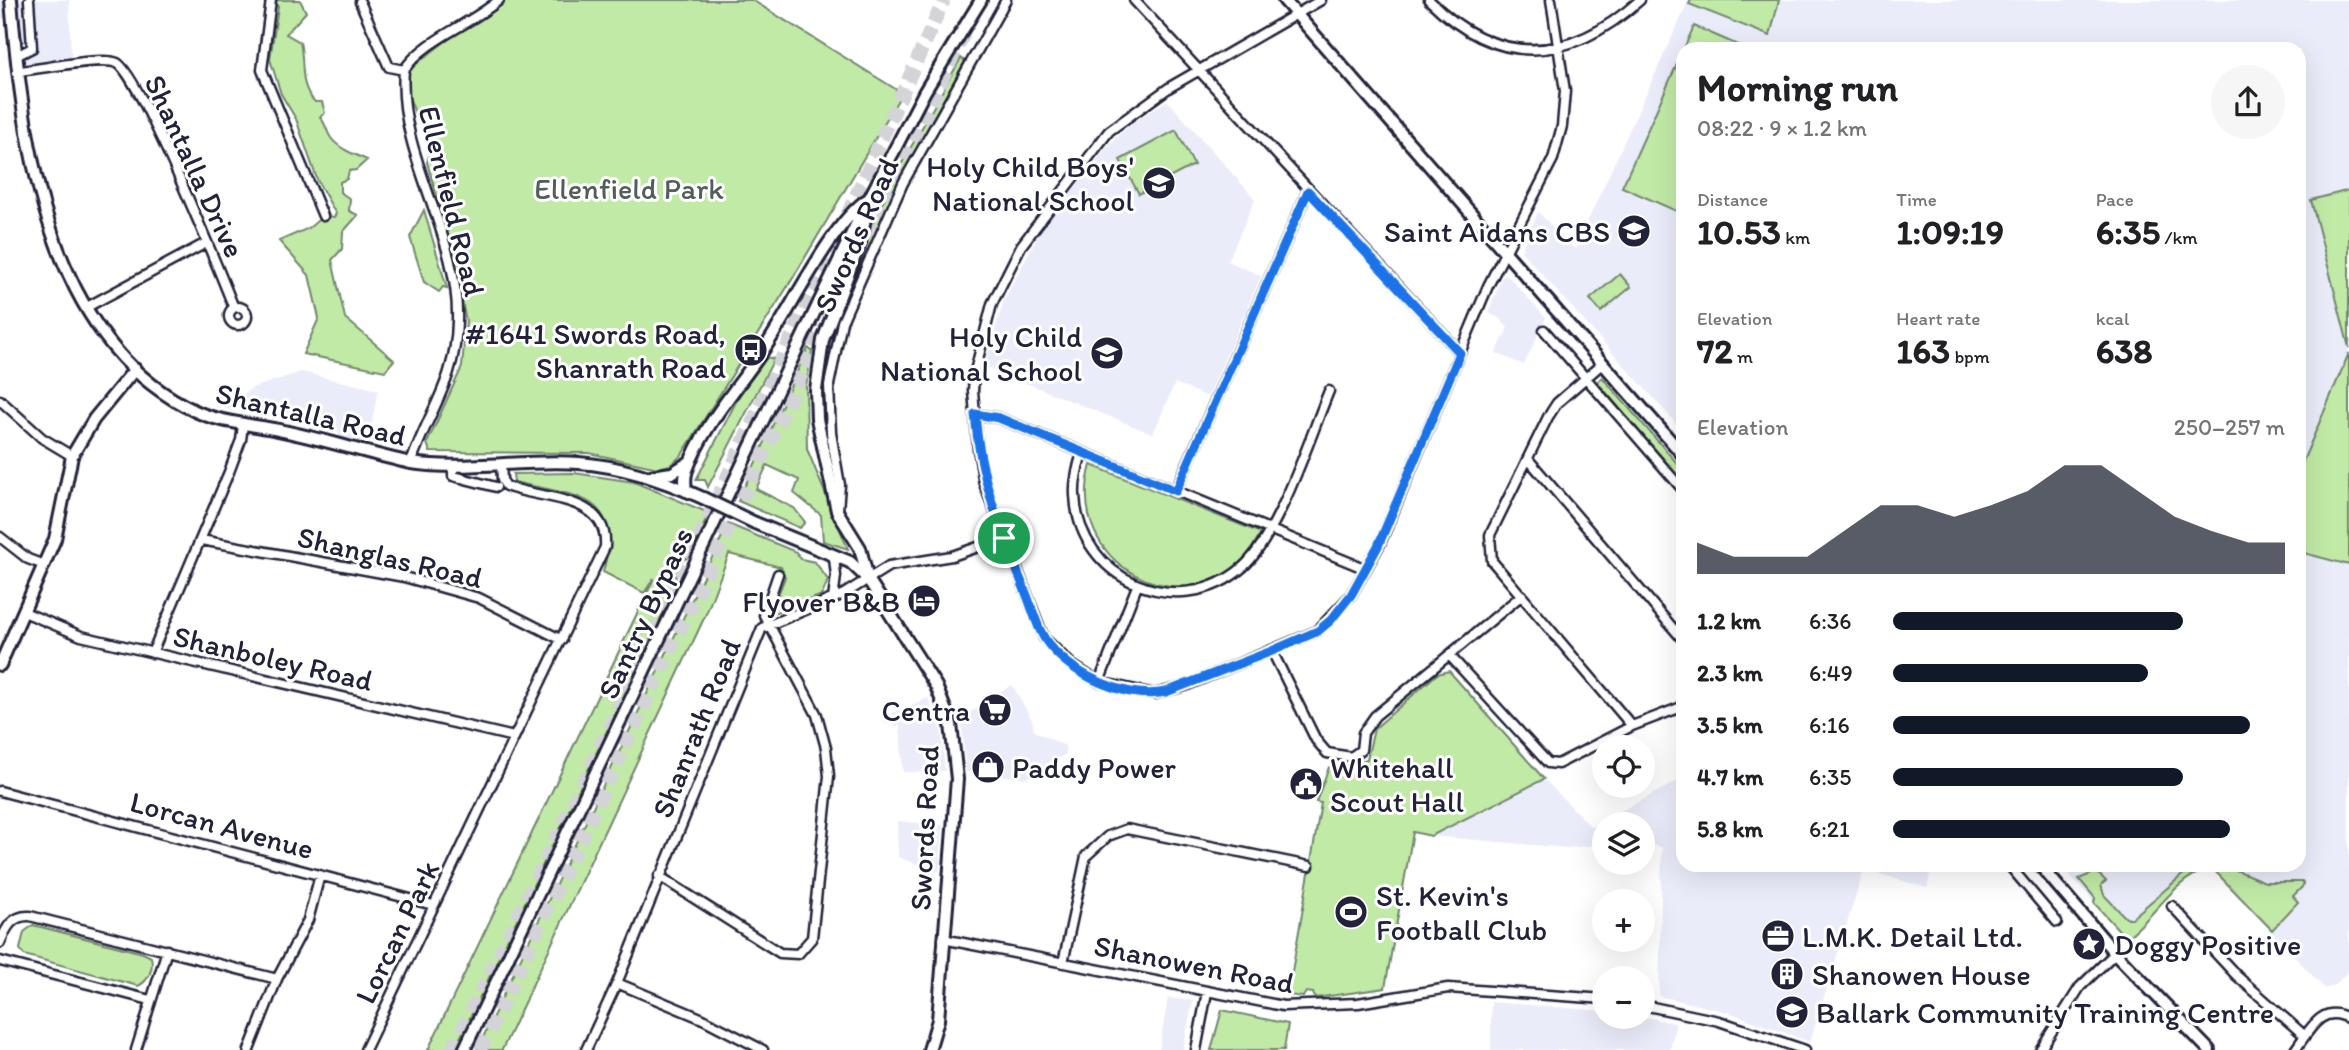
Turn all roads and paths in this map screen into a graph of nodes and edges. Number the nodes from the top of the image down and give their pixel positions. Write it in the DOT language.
graph roads {
  1 [pos="11,0"];
  2 [pos="29,0"];
  3 [pos="271,0"];
  4 [pos="499,0"];
  5 [pos="981,0"];
  6 [pos="1006,0"];
  7 [pos="1134,0"];
  8 [pos="1284,0"];
  9 [pos="1321,0"];
  10 [pos="1429,0"];
  11 [pos="1551,0"];
  12 [pos="1640,0"];
  13 [pos="360,2"];
  14 [pos="1298,15"];
  15 [pos="1560,48"];
  16 [pos="16,56"];
  17 [pos="1200,69"];
  18 [pos="17,71"];
  19 [pos="404,71"];
  20 [pos="1308,191"];
  21 [pos="869,199"];
  22 [pos="323,216"];
  23 [pos="206,243"];
  24 [pos="1504,253"];
  25 [pos="87,307"];
  26 [pos="234,308"];
  27 [pos="1544,330"];
  28 [pos="1460,353"];
  29 [pos="1603,363"];
  30 [pos="135,369"];
  31 [pos="1584,377"];
  32 [pos="1329,391"];
  33 [pos="0,400"];
  34 [pos="975,414"];
  35 [pos="243,425"];
  36 [pos="1676,447"];
  37 [pos="1082,453"];
  38 [pos="72,457"];
  39 [pos="1528,459"];
  40 [pos="691,461"];
  41 [pos="411,463"];
  42 [pos="501,464"];
  43 [pos="477,465"];
  44 [pos="453,466"];
  45 [pos="646,476"];
  46 [pos="475,482"];
  47 [pos="1676,482"];
  48 [pos="496,486"];
  49 [pos="686,491"];
  50 [pos="1176,491"];
  51 [pos="838,511"];
  52 [pos="1271,528"];
  53 [pos="0,537"];
  54 [pos="1004,538"];
  55 [pos="201,540"];
  56 [pos="834,558"];
  57 [pos="44,565"];
  58 [pos="1366,569"];
  59 [pos="778,575"];
  60 [pos="869,579"];
  61 [pos="1137,586"];
  62 [pos="1522,595"];
  63 [pos="833,599"];
  64 [pos="24,612"];
  65 [pos="768,624"];
  66 [pos="1676,633"];
  67 [pos="562,640"];
  68 [pos="1272,651"];
  69 [pos="152,653"];
  70 [pos="1450,656"];
  71 [pos="0,664"];
  72 [pos="1099,682"];
  73 [pos="1676,709"];
  74 [pos="1632,726"];
  75 [pos="514,737"];
  76 [pos="0,791"];
  77 [pos="1309,866"];
  78 [pos="2015,872"];
  79 [pos="2046,872"];
  80 [pos="320,875"];
  81 [pos="659,876"];
  82 [pos="433,905"];
  83 [pos="2172,906"];
  84 [pos="2057,922"];
  85 [pos="943,939"];
  86 [pos="0,943"];
  87 [pos="167,950"];
  88 [pos="2115,953"];
  89 [pos="0,961"];
  90 [pos="1063,962"];
  91 [pos="277,979"];
  92 [pos="617,983"];
  93 [pos="1207,992"];
  94 [pos="1592,998"];
  95 [pos="150,1000"];
  96 [pos="1655,1008"];
  97 [pos="2349,1019"];
  98 [pos="2305,1036"];
  99 [pos="465,1049"];
  100 [pos="136,1050"];
  101 [pos="249,1050"];
  102 [pos="365,1050"];
  103 [pos="586,1050"];
  104 [pos="764,1050"];
  105 [pos="929,1050"];
  106 [pos="1196,1050"];
  107 [pos="1804,1050"];
  108 [pos="2040,1050"];
  109 [pos="2209,1050"];
  110 [pos="2295,1050"];
  1 -- 16 [label="main road, Shantalla Road"];
  2 -- 16 [label="street"];
  3 -- 22 [label="street"];
  4 -- 19 [label="street"];
  5 -- 21 [label="main road, Swords Road"];
  6 -- 51 [label="street, Swords Road"];
  7 -- 17 [label="street"];
  8 -- 14 [label="main road"];
  9 -- 14 [label="street"];
  10 -- 15 [label="street"];
  11 -- 15 [label="street"];
  12 -- 15 [label="street"];
  13 -- 19 [label="street, Ellenfield Road"];
  14 -- 17 [label="street"];
  14 -- 24 [label="main road"];
  15 -- 24 [label="street"];
  16 -- 18 [label="main road, Shantalla Road"];
  17 -- 20 [label="street"];
  17 -- 34 [label="street"];
  18 -- 23 [label="street, Shantalla Drive"];
  18 -- 25 [label="main road, Shantalla Road"];
  19 -- 41 [label="street, Ellenfield Road"];
  20 -- 28 [label="street"];
  20 -- 50 [label="street"];
  21 -- 40 [label="main road, Swords Road"];
  21 -- 51 [label="main road, Swords Road"];
  21 -- 99 [label="main road, Santry Bypass"];
  23 -- 25 [label="street"];
  23 -- 26 [label="street, Shantalla Drive"];
  24 -- 28 [label="street"];
  24 -- 29 [label="main road"];
  25 -- 30 [label="main road, Shantalla Road"];
  27 -- 31 [label="street"];
  28 -- 58 [label="street"];
  29 -- 31 [label="street"];
  29 -- 36 [label="main road"];
  30 -- 35 [label="main road, Shantalla Road"];
  30 -- 38 [label="main road"];
  31 -- 39 [label="street"];
  31 -- 47 [label="street"];
  32 -- 52 [label="street"];
  33 -- 38 [label="street"];
  34 -- 37 [label="street"];
  34 -- 54 [label="street"];
  35 -- 41 [label="main road, Shantalla Road"];
  35 -- 55 [label="street"];
  37 -- 50 [label="street"];
  37 -- 61 [label="street"];
  38 -- 57 [label="main road"];
  39 -- 62 [label="street"];
  39 -- 66 [label="street"];
  40 -- 45 [label="main road"];
  40 -- 49 [label="main road, Swords Road"];
  41 -- 44 [label="main road, Shantalla Road"];
  42 -- 43 [label="main road, Shantalla Road"];
  42 -- 45 [label="main road, Shantalla Road"];
  42 -- 67 [label="street"];
  43 -- 44 [label="main road, Shantalla Road"];
  43 -- 46 [label="street"];
  44 -- 46 [label="street"];
  45 -- 49 [label="main road, Shantalla Road"];
  46 -- 48 [label="street"];
  49 -- 56 [label="main road, Shantalla Road, bridge"];
  50 -- 52 [label="street"];
  51 -- 60 [label="main road, Swords Road"];
  52 -- 58 [label="street"];
  52 -- 61 [label="street"];
  53 -- 57 [label="street"];
  54 -- 60 [label="street, Shanrath Road"];
  54 -- 72 [label="street"];
  55 -- 67 [label="street, Shanglas Road"];
  55 -- 69 [label="street"];
  56 -- 60 [label="main road, Shantalla Road"];
  56 -- 63 [label="street"];
  57 -- 64 [label="main road"];
  58 -- 68 [label="street"];
  59 -- 65 [label="street"];
  60 -- 63 [label="street, Shanrath Road"];
  60 -- 85 [label="main road, Swords Road"];
  61 -- 72 [label="street"];
  62 -- 70 [label="street"];
  62 -- 74 [label="street"];
  63 -- 65 [label="street, Shanrath Road"];
  64 -- 69 [label="street, Shanboley Road"];
  64 -- 71 [label="main road"];
  65 -- 81 [label="street, Shanrath Road"];
  65 -- 81 [label="street"];
  67 -- 75 [label="street"];
  68 -- 70 [label="street"];
  68 -- 72 [label="street"];
  69 -- 75 [label="street, Shanboley Road"];
  70 -- 74 [label="street"];
  73 -- 74 [label="street"];
  75 -- 82 [label="street, Lorcan Park"];
  76 -- 80 [label="street, Lorcan Avenue"];
  77 -- 90 [label="street"];
  78 -- 84 [label="street"];
  79 -- 88 [label="main road"];
  80 -- 82 [label="street, Lorcan Avenue"];
  80 -- 91 [label="street"];
  81 -- 92 [label="street, Shanrath Road"];
  82 -- 102 [label="street, Lorcan Park"];
  83 -- 98 [label="street"];
  85 -- 90 [label="street, Shanowen Road"];
  85 -- 105 [label="main road, Swords Road"];
  86 -- 87 [label="street"];
  87 -- 91 [label="street"];
  87 -- 95 [label="street"];
  88 -- 108 [label="street"];
  88 -- 109 [label="main road"];
  89 -- 95 [label="street"];
  90 -- 93 [label="street, Shanowen Road"];
  91 -- 101 [label="street"];
  92 -- 103 [label="street, Shanrath Road"];
  92 -- 104 [label="street"];
  93 -- 94 [label="street, Shanowen Road"];
  93 -- 106 [label="street"];
  95 -- 100 [label="street"];
  96 -- 107 [label="street"];
  97 -- 98 [label="street"];
  98 -- 110 [label="street"];
}
